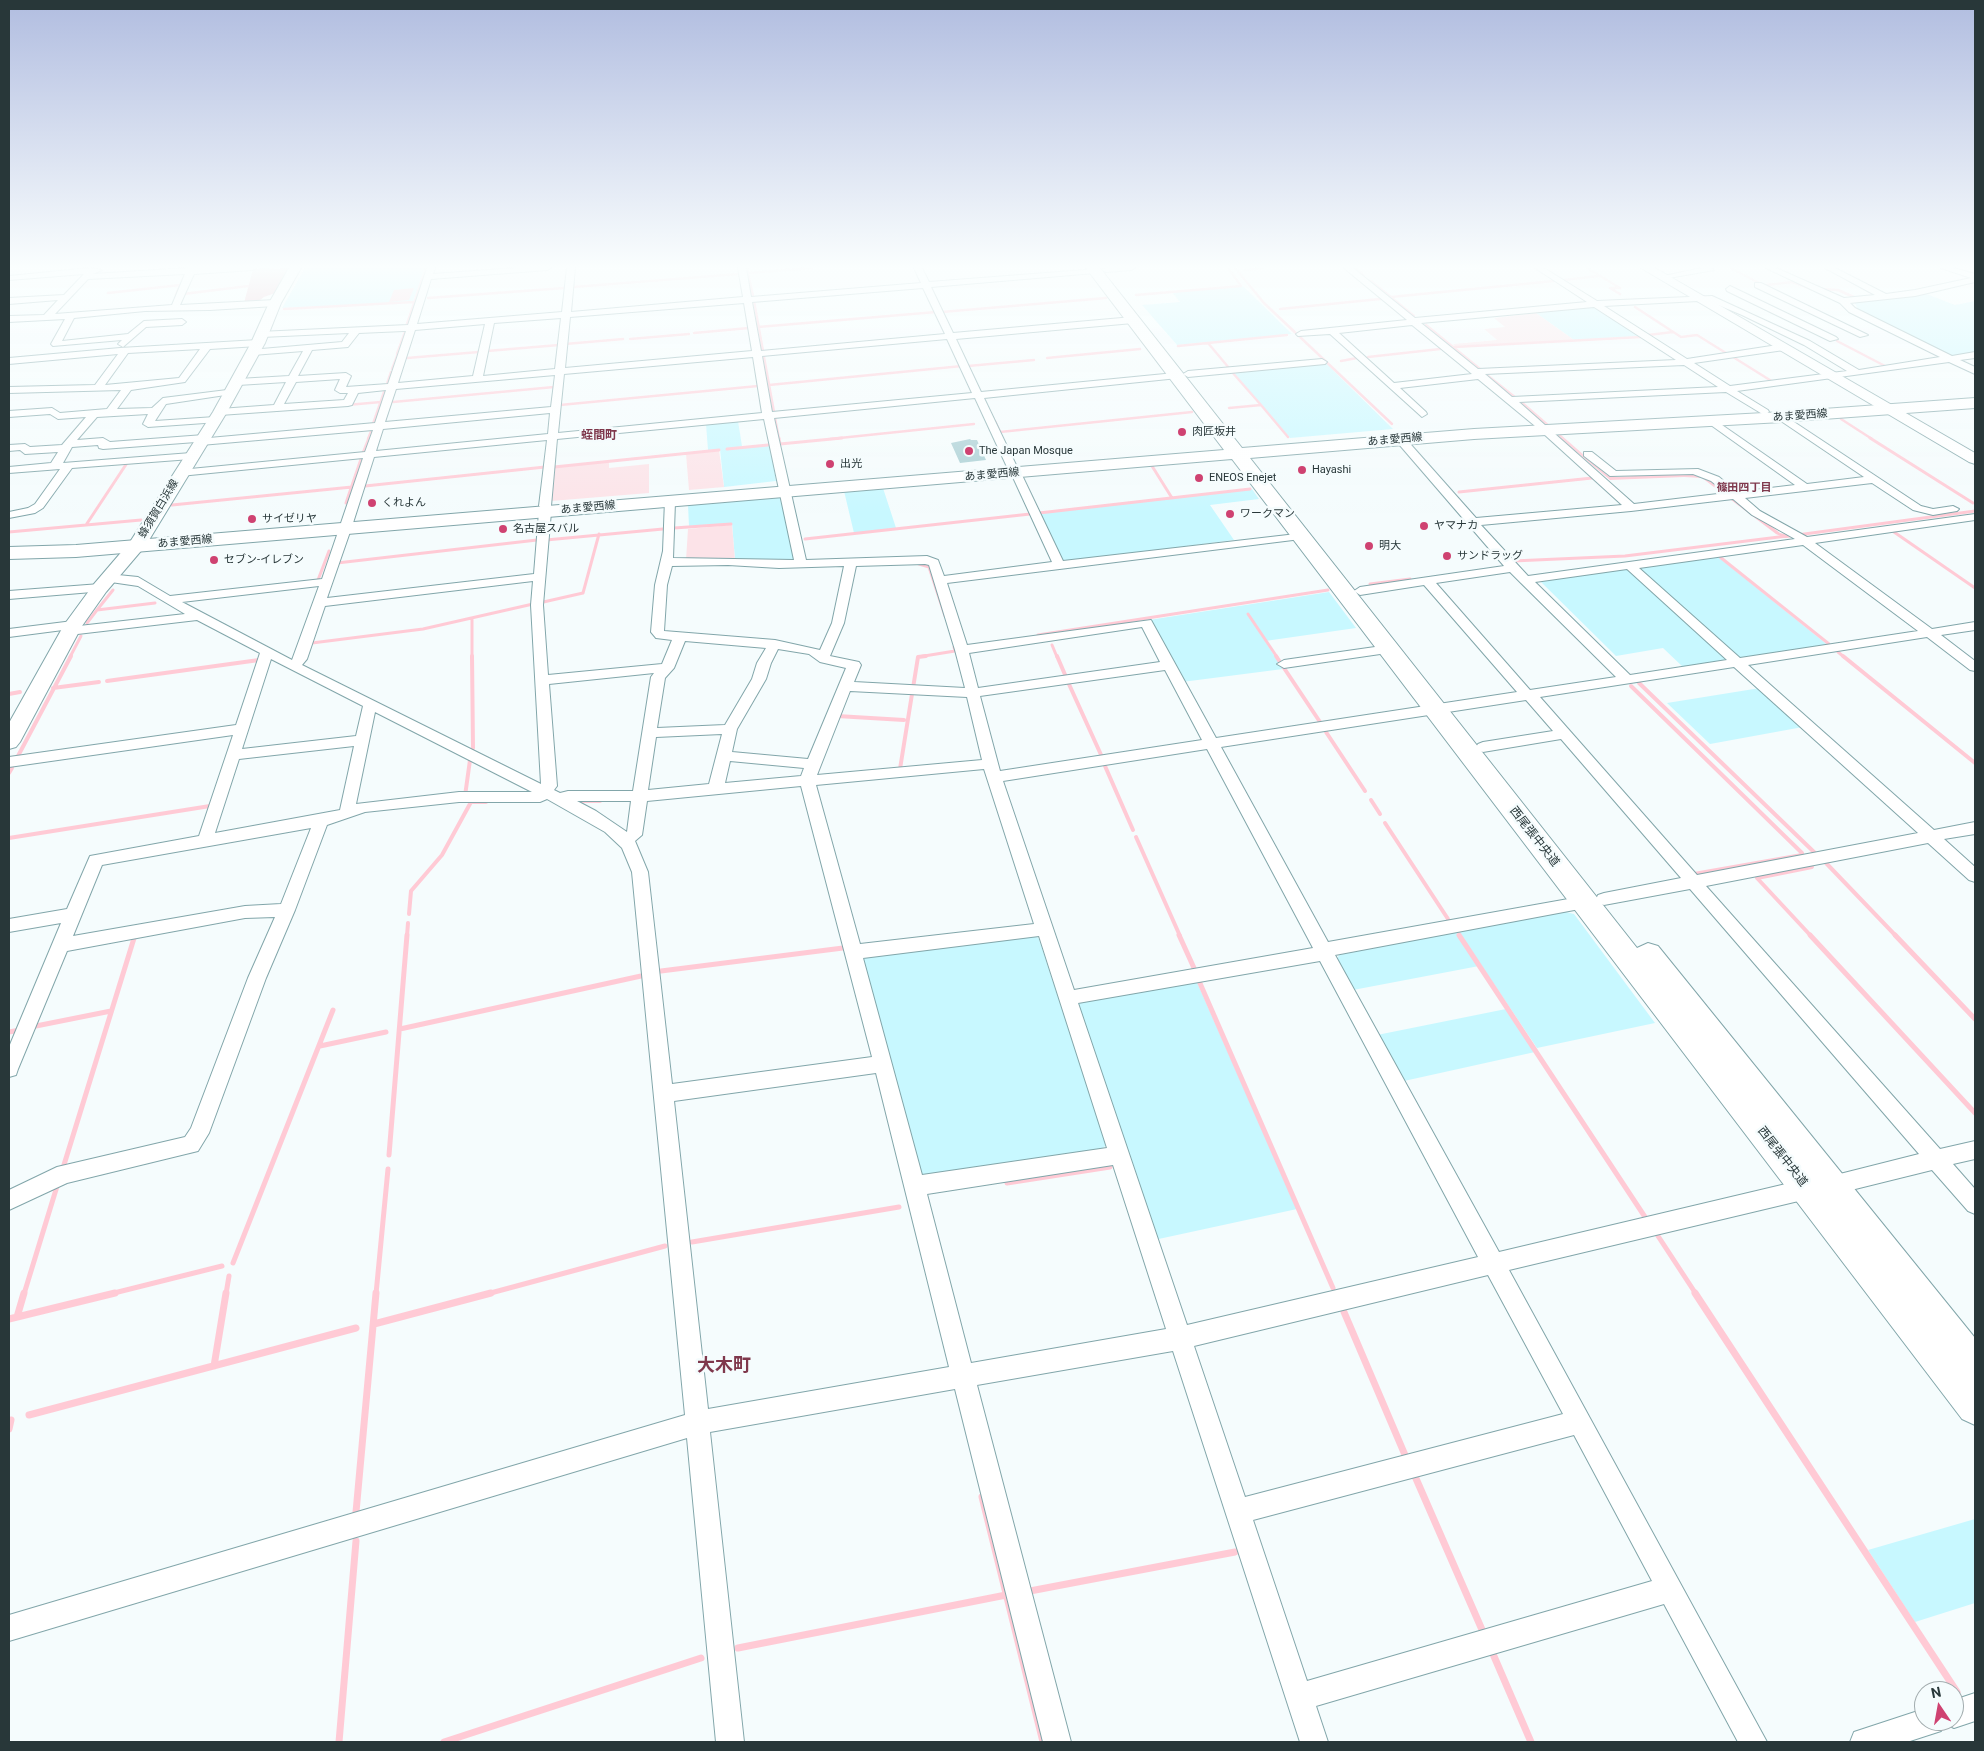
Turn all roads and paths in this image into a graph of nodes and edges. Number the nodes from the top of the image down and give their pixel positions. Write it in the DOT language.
graph roads {
  1 [pos="140,350"];
  2 [pos="204,350"];
  3 [pos="254,350"];
  4 [pos="308,350"];
  5 [pos="405,350"];
  6 [pos="484,350"];
  7 [pos="562,350"];
  8 [pos="757,350"];
  9 [pos="806,350"];
  10 [pos="956,350"];
  11 [pos="1159,350"];
  12 [pos="1161,350"];
  13 [pos="1352,350"];
  14 [pos="1449,350"];
  15 [pos="1667,350"];
  16 [pos="1766,350"];
  17 [pos="1789,350"];
  18 [pos="1817,350"];
  19 [pos="1932,350"];
  20 [pos="122,351"];
  21 [pos="758,354"];
  22 [pos="1975,355"];
  23 [pos="1951,359"];
  24 [pos="9,361"];
  25 [pos="1322,362"];
  26 [pos="1686,362"];
  27 [pos="1975,371"];
  28 [pos="559,372"];
  29 [pos="1857,373"];
  30 [pos="1478,374"];
  31 [pos="1181,375"];
  32 [pos="1834,376"];
  33 [pos="293,378"];
  34 [pos="477,379"];
  35 [pos="182,380"];
  36 [pos="235,386"];
  37 [pos="1392,386"];
  38 [pos="98,387"];
  39 [pos="128,387"];
  40 [pos="392,387"];
  41 [pos="1728,388"];
  42 [pos="9,390"];
  43 [pos="354,390"];
  44 [pos="978,395"];
  45 [pos="1975,397"];
  46 [pos="172,400"];
  47 [pos="1509,400"];
  48 [pos="1975,403"];
  49 [pos="278,407"];
  50 [pos="1889,407"];
  51 [pos="155,410"];
  52 [pos="555,410"];
  53 [pos="110,412"];
  54 [pos="1764,412"];
  55 [pos="9,414"];
  56 [pos="94,414"];
  57 [pos="1422,414"];
  58 [pos="217,416"];
  59 [pos="768,416"];
  60 [pos="1782,417"];
  61 [pos="1712,421"];
  62 [pos="379,426"];
  63 [pos="1550,427"];
  64 [pos="552,437"];
  65 [pos="202,440"];
  66 [pos="1401,440"];
  67 [pos="67,446"];
  68 [pos="9,448"];
  69 [pos="1242,451"];
  70 [pos="370,455"];
  71 [pos="191,456"];
  72 [pos="1975,459"];
  73 [pos="55,466"];
  74 [pos="69,466"];
  75 [pos="10,470"];
  76 [pos="1014,470"];
  77 [pos="180,473"];
  78 [pos="1874,479"];
  79 [pos="1805,487"];
  80 [pos="785,489"];
  81 [pos="1731,496"];
  82 [pos="670,502"];
  83 [pos="1975,506"];
  84 [pos="1631,508"];
  85 [pos="545,509"];
  86 [pos="9,514"];
  87 [pos="1975,517"];
  88 [pos="1963,519"];
  89 [pos="1472,522"];
  90 [pos="346,526"];
  91 [pos="1975,527"];
  92 [pos="1301,534"];
  93 [pos="1800,537"];
  94 [pos="139,542"];
  95 [pos="9,546"];
  96 [pos="9,553"];
  97 [pos="667,562"];
  98 [pos="851,562"];
  99 [pos="801,564"];
  100 [pos="1059,565"];
  101 [pos="1630,566"];
  102 [pos="1513,568"];
  103 [pos="538,577"];
  104 [pos="939,580"];
  105 [pos="1427,580"];
  106 [pos="1525,580"];
  107 [pos="325,582"];
  108 [pos="104,583"];
  109 [pos="1360,591"];
  110 [pos="9,595"];
  111 [pos="168,600"];
  112 [pos="318,602"];
  113 [pos="199,616"];
  114 [pos="1975,626"];
  115 [pos="71,628"];
  116 [pos="9,633"];
  117 [pos="1929,634"];
  118 [pos="680,636"];
  119 [pos="775,644"];
  120 [pos="1389,649"];
  121 [pos="962,650"];
  122 [pos="267,652"];
  123 [pos="823,658"];
  124 [pos="1738,663"];
  125 [pos="1284,664"];
  126 [pos="1169,665"];
  127 [pos="294,666"];
  128 [pos="667,668"];
  129 [pos="1975,668"];
  130 [pos="1626,679"];
  131 [pos="543,680"];
  132 [pos="846,686"];
  133 [pos="972,693"];
  134 [pos="1528,694"];
  135 [pos="370,704"];
  136 [pos="1443,708"];
  137 [pos="730,728"];
  138 [pos="242,729"];
  139 [pos="650,733"];
  140 [pos="1564,734"];
  141 [pos="363,740"];
  142 [pos="9,742"];
  143 [pos="1213,745"];
  144 [pos="1483,747"];
  145 [pos="233,756"];
  146 [pos="724,756"];
  147 [pos="9,762"];
  148 [pos="814,764"];
  149 [pos="992,770"];
  150 [pos="807,780"];
  151 [pos="716,788"];
  152 [pos="545,792"];
  153 [pos="640,796"];
  154 [pos="560,799"];
  155 [pos="347,812"];
  156 [pos="321,821"];
  157 [pos="1975,828"];
  158 [pos="1931,836"];
  159 [pos="624,840"];
  160 [pos="205,841"];
  161 [pos="1975,876"];
  162 [pos="1694,882"];
  163 [pos="1594,900"];
  164 [pos="286,910"];
  165 [pos="73,915"];
  166 [pos="9,925"];
  167 [pos="1044,929"];
  168 [pos="60,945"];
  169 [pos="1324,951"];
  170 [pos="853,952"];
  171 [pos="1067,998"];
  172 [pos="883,1064"];
  173 [pos="9,1069"];
  174 [pos="664,1094"];
  175 [pos="1975,1150"];
  176 [pos="1120,1155"];
  177 [pos="1937,1160"];
  178 [pos="914,1186"];
  179 [pos="1819,1187"];
  180 [pos="9,1200"];
  181 [pos="1975,1204"];
  182 [pos="1493,1264"];
  183 [pos="1181,1338"];
  184 [pos="1975,1367"];
  185 [pos="964,1377"];
  186 [pos="1975,1406"];
  187 [pos="1580,1422"];
  188 [pos="697,1423"];
  189 [pos="1238,1511"];
  190 [pos="1670,1589"];
  191 [pos="9,1628"];
  192 [pos="1299,1697"];
  193 [pos="1914,1726"];
  194 [pos="730,1742"];
  195 [pos="1057,1742"];
  196 [pos="1314,1742"];
  197 [pos="1753,1742"];
  198 [pos="1864,1742"];
  1 -- 20 [label="street"];
  2 -- 35 [label="street"];
  3 -- 36 [label="main road, 蜂須賀白浜線"];
  4 -- 33 [label="street"];
  5 -- 40 [label="street"];
  6 -- 34 [label="street"];
  7 -- 28 [label="street"];
  8 -- 21 [label="street"];
  9 -- 21 [label="street"];
  10 -- 44 [label="street"];
  11 -- 31 [label="main road, 西尾張中央道"];
  12 -- 31 [label="main road, 西尾張中央道"];
  13 -- 37 [label="street"];
  14 -- 30 [label="street"];
  15 -- 26 [label="street"];
  16 -- 26 [label="street"];
  17 -- 32 [label="main road"];
  18 -- 29 [label="street"];
  19 -- 23 [label="street"];
  20 -- 24 [label="street"];
  20 -- 38 [label="street"];
  21 -- 28 [label="street"];
  21 -- 59 [label="street"];
  22 -- 23 [label="street"];
  23 -- 27 [label="street"];
  23 -- 29 [label="street"];
  25 -- 31 [label="street"];
  26 -- 30 [label="street"];
  26 -- 41 [label="street"];
  28 -- 34 [label="street"];
  28 -- 52 [label="street"];
  29 -- 32 [label="street"];
  30 -- 37 [label="street"];
  30 -- 47 [label="street"];
  31 -- 44 [label="street"];
  31 -- 69 [label="main road, 西尾張中央道"];
  32 -- 41 [label="street"];
  32 -- 50 [label="main road"];
  33 -- 36 [label="street"];
  33 -- 43 [label="street"];
  33 -- 49 [label="street"];
  34 -- 40 [label="street"];
  35 -- 39 [label="street"];
  35 -- 46 [label="street"];
  36 -- 46 [label="street"];
  36 -- 58 [label="main road, 蜂須賀白浜線"];
  37 -- 57 [label="street"];
  38 -- 39 [label="street"];
  38 -- 42 [label="street"];
  39 -- 53 [label="street"];
  40 -- 43 [label="street"];
  40 -- 62 [label="street"];
  41 -- 47 [label="street"];
  41 -- 54 [label="street"];
  43 -- 49 [label="street"];
  44 -- 59 [label="street"];
  44 -- 76 [label="street"];
  45 -- 50 [label="main road, あま愛西線"];
  46 -- 51 [label="street"];
  47 -- 63 [label="street"];
  48 -- 50 [label="main road, あま愛西線"];
  49 -- 58 [label="street"];
  50 -- 54 [label="main road, あま愛西線"];
  50 -- 60 [label="main road, あま愛西線"];
  50 -- 72 [label="main road"];
  51 -- 53 [label="street"];
  51 -- 58 [label="street"];
  52 -- 62 [label="street"];
  52 -- 64 [label="street"];
  53 -- 56 [label="street"];
  54 -- 63 [label="main road, あま愛西線"];
  55 -- 56 [label="street"];
  56 -- 67 [label="street"];
  58 -- 65 [label="main road, 蜂須賀白浜線"];
  59 -- 64 [label="street"];
  59 -- 80 [label="street"];
  60 -- 61 [label="main road, あま愛西線"];
  60 -- 78 [label="street"];
  61 -- 63 [label="main road, あま愛西線"];
  61 -- 79 [label="street"];
  62 -- 65 [label="street"];
  62 -- 70 [label="street"];
  63 -- 66 [label="main road, あま愛西線"];
  63 -- 69 [label="main road, あま愛西線"];
  63 -- 81 [label="street"];
  63 -- 84 [label="street"];
  64 -- 70 [label="street"];
  64 -- 85 [label="street"];
  65 -- 67 [label="street"];
  65 -- 71 [label="main road, 蜂須賀白浜線"];
  66 -- 69 [label="main road, あま愛西線"];
  66 -- 89 [label="street"];
  67 -- 68 [label="street"];
  67 -- 73 [label="street"];
  69 -- 76 [label="main road, あま愛西線"];
  69 -- 92 [label="main road, 西尾張中央道"];
  69 -- 109 [label="main road, 西尾張中央道"];
  70 -- 77 [label="street"];
  70 -- 90 [label="street"];
  71 -- 74 [label="street"];
  71 -- 77 [label="main road, 蜂須賀白浜線"];
  73 -- 74 [label="street"];
  73 -- 75 [label="street"];
  74 -- 86 [label="street"];
  76 -- 80 [label="main road, あま愛西線"];
  76 -- 100 [label="street"];
  77 -- 94 [label="main road, 蜂須賀白浜線"];
  78 -- 79 [label="street"];
  78 -- 83 [label="street"];
  79 -- 81 [label="street"];
  80 -- 82 [label="main road, あま愛西線"];
  80 -- 85 [label="main road, あま愛西線"];
  80 -- 99 [label="street"];
  81 -- 84 [label="street"];
  81 -- 93 [label="street"];
  82 -- 85 [label="main road, あま愛西線"];
  82 -- 97 [label="street"];
  84 -- 89 [label="street"];
  85 -- 90 [label="main road, あま愛西線"];
  85 -- 103 [label="street"];
  87 -- 88 [label="street"];
  88 -- 91 [label="street"];
  88 -- 93 [label="street"];
  89 -- 102 [label="street"];
  90 -- 94 [label="main road, あま愛西線"];
  90 -- 107 [label="street"];
  92 -- 100 [label="street"];
  92 -- 120 [label="main road, 西尾張中央道"];
  93 -- 101 [label="street"];
  93 -- 117 [label="street"];
  94 -- 95 [label="main road, あま愛西線"];
  94 -- 96 [label="main road, あま愛西線"];
  94 -- 108 [label="main road, 蜂須賀白浜線"];
  97 -- 99 [label="street"];
  97 -- 118 [label="street"];
  98 -- 99 [label="street"];
  98 -- 104 [label="street"];
  98 -- 123 [label="street"];
  100 -- 104 [label="street"];
  101 -- 106 [label="street"];
  101 -- 124 [label="street"];
  102 -- 105 [label="street"];
  102 -- 106 [label="street"];
  103 -- 112 [label="street"];
  103 -- 131 [label="street"];
  104 -- 121 [label="street"];
  105 -- 109 [label="street"];
  105 -- 134 [label="street"];
  106 -- 130 [label="street"];
  107 -- 111 [label="street"];
  107 -- 112 [label="street"];
  108 -- 110 [label="street"];
  108 -- 111 [label="street"];
  108 -- 115 [label="main road, 蜂須賀白浜線"];
  109 -- 136 [label="main road, 西尾張中央道"];
  111 -- 113 [label="street"];
  112 -- 127 [label="street"];
  113 -- 115 [label="street"];
  113 -- 122 [label="street"];
  114 -- 117 [label="street"];
  115 -- 116 [label="street"];
  115 -- 142 [label="main road, 蜂須賀白浜線"];
  117 -- 124 [label="street"];
  117 -- 129 [label="street"];
  118 -- 119 [label="street"];
  118 -- 128 [label="street"];
  119 -- 123 [label="street"];
  119 -- 137 [label="street"];
  120 -- 125 [label="street"];
  120 -- 136 [label="main road, 西尾張中央道"];
  121 -- 126 [label="street"];
  121 -- 133 [label="street"];
  122 -- 127 [label="street"];
  122 -- 138 [label="street"];
  123 -- 132 [label="street"];
  124 -- 130 [label="street"];
  124 -- 158 [label="street"];
  126 -- 133 [label="street"];
  126 -- 143 [label="street"];
  127 -- 135 [label="street"];
  128 -- 131 [label="street"];
  128 -- 139 [label="street"];
  130 -- 134 [label="street"];
  131 -- 152 [label="street"];
  132 -- 133 [label="street"];
  132 -- 148 [label="street"];
  133 -- 149 [label="street"];
  134 -- 136 [label="street"];
  134 -- 140 [label="street"];
  135 -- 141 [label="street"];
  135 -- 152 [label="street"];
  136 -- 143 [label="street"];
  136 -- 144 [label="main road, 西尾張中央道"];
  136 -- 163 [label="main road, 西尾張中央道"];
  137 -- 139 [label="street"];
  137 -- 146 [label="street"];
  138 -- 145 [label="street"];
  138 -- 147 [label="street"];
  139 -- 153 [label="street"];
  140 -- 144 [label="street"];
  140 -- 162 [label="street"];
  141 -- 145 [label="street"];
  141 -- 155 [label="street"];
  143 -- 149 [label="street"];
  143 -- 169 [label="street"];
  144 -- 163 [label="main road, 西尾張中央道"];
  145 -- 160 [label="street"];
  146 -- 148 [label="street"];
  146 -- 151 [label="street"];
  148 -- 150 [label="street"];
  149 -- 150 [label="street"];
  149 -- 167 [label="street"];
  150 -- 151 [label="street"];
  150 -- 170 [label="street"];
  151 -- 153 [label="street"];
  152 -- 154 [label="street"];
  152 -- 155 [label="street"];
  153 -- 154 [label="street"];
  153 -- 159 [label="street"];
  154 -- 159 [label="street"];
  155 -- 156 [label="street"];
  156 -- 160 [label="street"];
  156 -- 164 [label="street"];
  157 -- 158 [label="street"];
  158 -- 161 [label="street"];
  158 -- 162 [label="street"];
  159 -- 174 [label="street"];
  160 -- 165 [label="street"];
  162 -- 163 [label="street"];
  162 -- 177 [label="street"];
  163 -- 169 [label="street"];
  163 -- 179 [label="main road, 西尾張中央道"];
  164 -- 168 [label="street"];
  164 -- 180 [label="street"];
  165 -- 166 [label="street"];
  165 -- 168 [label="street"];
  167 -- 170 [label="street"];
  167 -- 171 [label="street"];
  168 -- 173 [label="street"];
  169 -- 171 [label="street"];
  169 -- 182 [label="street"];
  170 -- 172 [label="street"];
  171 -- 176 [label="street"];
  172 -- 174 [label="street"];
  172 -- 178 [label="street"];
  174 -- 188 [label="street"];
  175 -- 177 [label="street"];
  176 -- 178 [label="street"];
  176 -- 183 [label="street"];
  177 -- 179 [label="street"];
  177 -- 181 [label="street"];
  178 -- 185 [label="street"];
  179 -- 182 [label="street"];
  179 -- 184 [label="main road, 西尾張中央道"];
  179 -- 186 [label="main road, 西尾張中央道"];
  182 -- 183 [label="street"];
  182 -- 187 [label="street"];
  183 -- 185 [label="street"];
  183 -- 189 [label="street"];
  185 -- 188 [label="street"];
  185 -- 195 [label="street"];
  187 -- 189 [label="street"];
  187 -- 190 [label="street"];
  188 -- 191 [label="street"];
  188 -- 194 [label="street"];
  189 -- 192 [label="street"];
  190 -- 192 [label="street"];
  190 -- 197 [label="street"];
  192 -- 196 [label="street"];
  193 -- 198 [label="street"];
}
